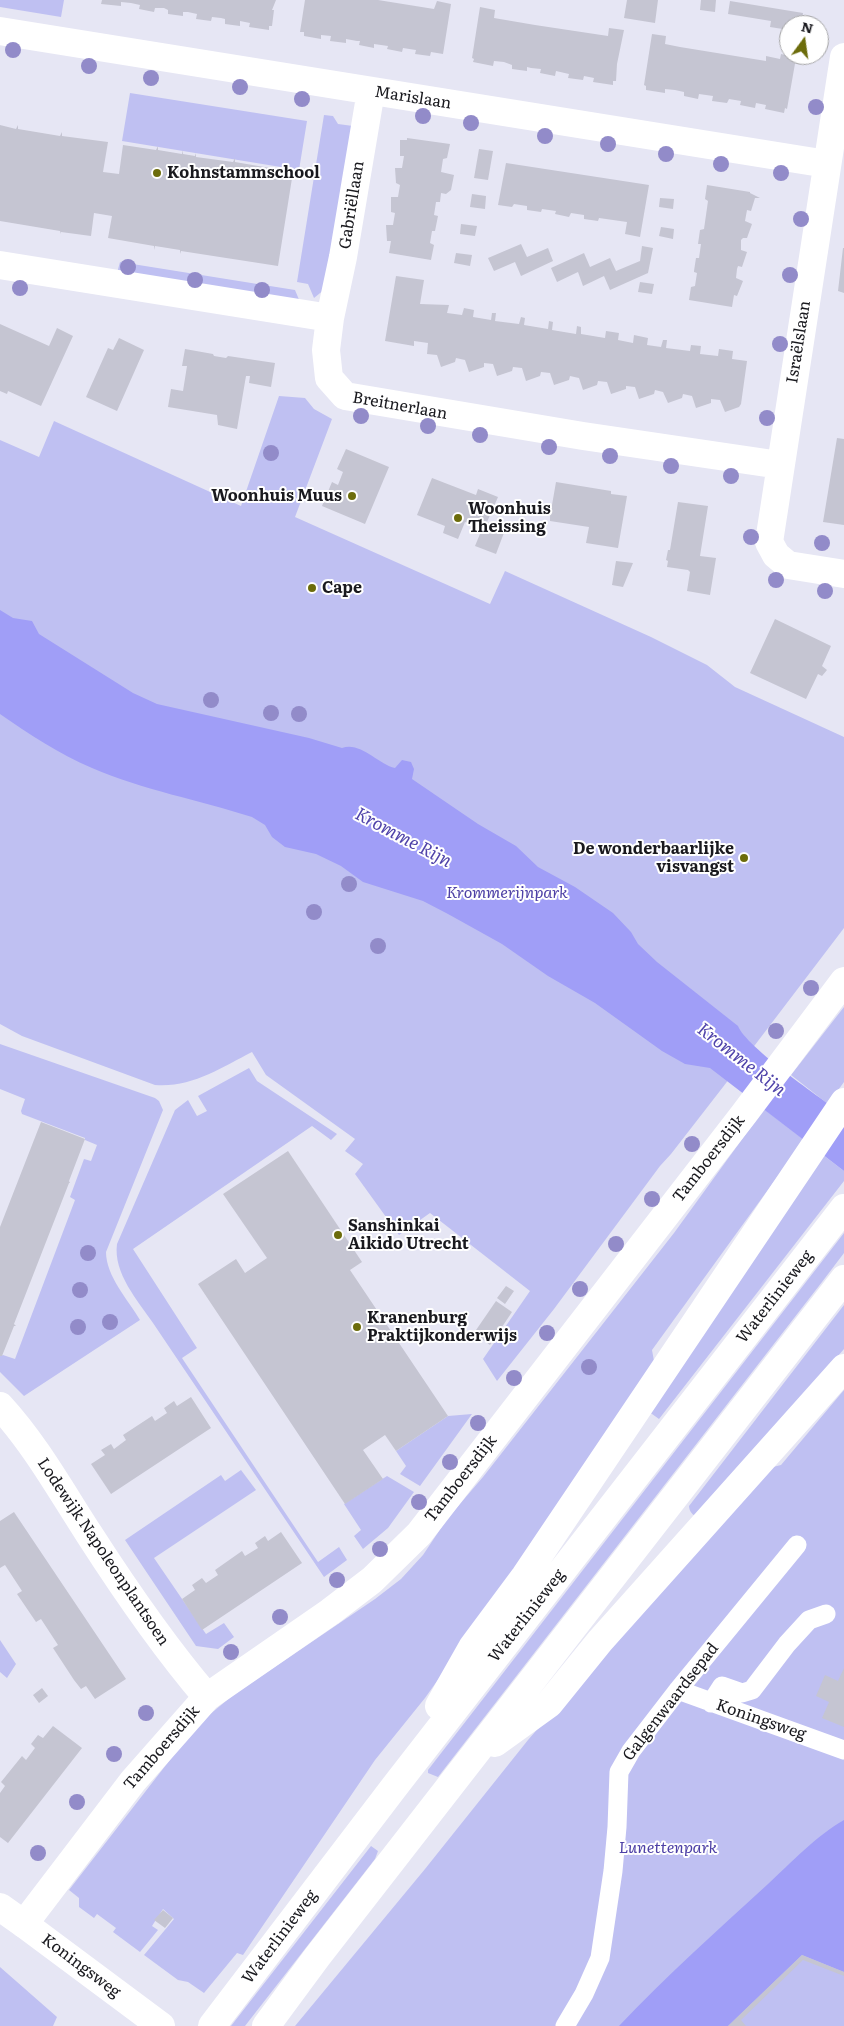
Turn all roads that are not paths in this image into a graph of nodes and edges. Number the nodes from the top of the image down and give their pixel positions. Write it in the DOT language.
graph roads {
  1 [pos="0,31"];
  2 [pos="844,57"];
  3 [pos="371,91"];
  4 [pos="827,164"];
  5 [pos="0,265"];
  6 [pos="330,318"];
  7 [pos="780,465"];
  8 [pos="844,574"];
  9 [pos="844,981"];
  10 [pos="844,1102"];
  11 [pos="844,1208"];
  12 [pos="844,1279"];
  13 [pos="844,1368"];
  14 [pos="0,1406"];
  15 [pos="797,1545"];
  16 [pos="826,1614"];
  17 [pos="678,1690"];
  18 [pos="207,1697"];
  19 [pos="711,1703"];
  20 [pos="844,1750"];
  21 [pos="470,1762"];
  22 [pos="395,1786"];
  23 [pos="0,1907"];
  24 [pos="24,1924"];
  25 [pos="161,2026"];
  26 [pos="212,2026"];
  27 [pos="266,2026"];
  28 [pos="565,2026"];
  1 -- 3 [label="street, Marislaan"];
  2 -- 4 [label="street, Israëlslaan"];
  3 -- 4 [label="street, Marislaan"];
  3 -- 6 [label="street, Gabriëllaan"];
  4 -- 7 [label="street, Israëlslaan"];
  5 -- 6 [label="street"];
  6 -- 7 [label="street, Breitnerlaan"];
  7 -- 8 [label="street, Israëlslaan"];
  9 -- 18 [label="street, Tamboersdijk"];
  10 -- 22 [label="street"];
  11 -- 22 [label="street, Waterlinieweg"];
  12 -- 21 [label="street"];
  13 -- 21 [label="street"];
  14 -- 18 [label="street, Lodewijk Napoleonplantsoen"];
  15 -- 17 [label="lane, Galgenwaardsepad"];
  16 -- 19 [label="lane"];
  17 -- 19 [label="lane, Koningsweg"];
  17 -- 28 [label="lane, Galgenwaardsepad"];
  18 -- 24 [label="street, Tamboersdijk"];
  19 -- 20 [label="lane, Koningsweg"];
  21 -- 27 [label="street"];
  22 -- 26 [label="street, Waterlinieweg"];
  23 -- 24 [label="street, Koningsweg"];
  24 -- 25 [label="street, Koningsweg"];
}
